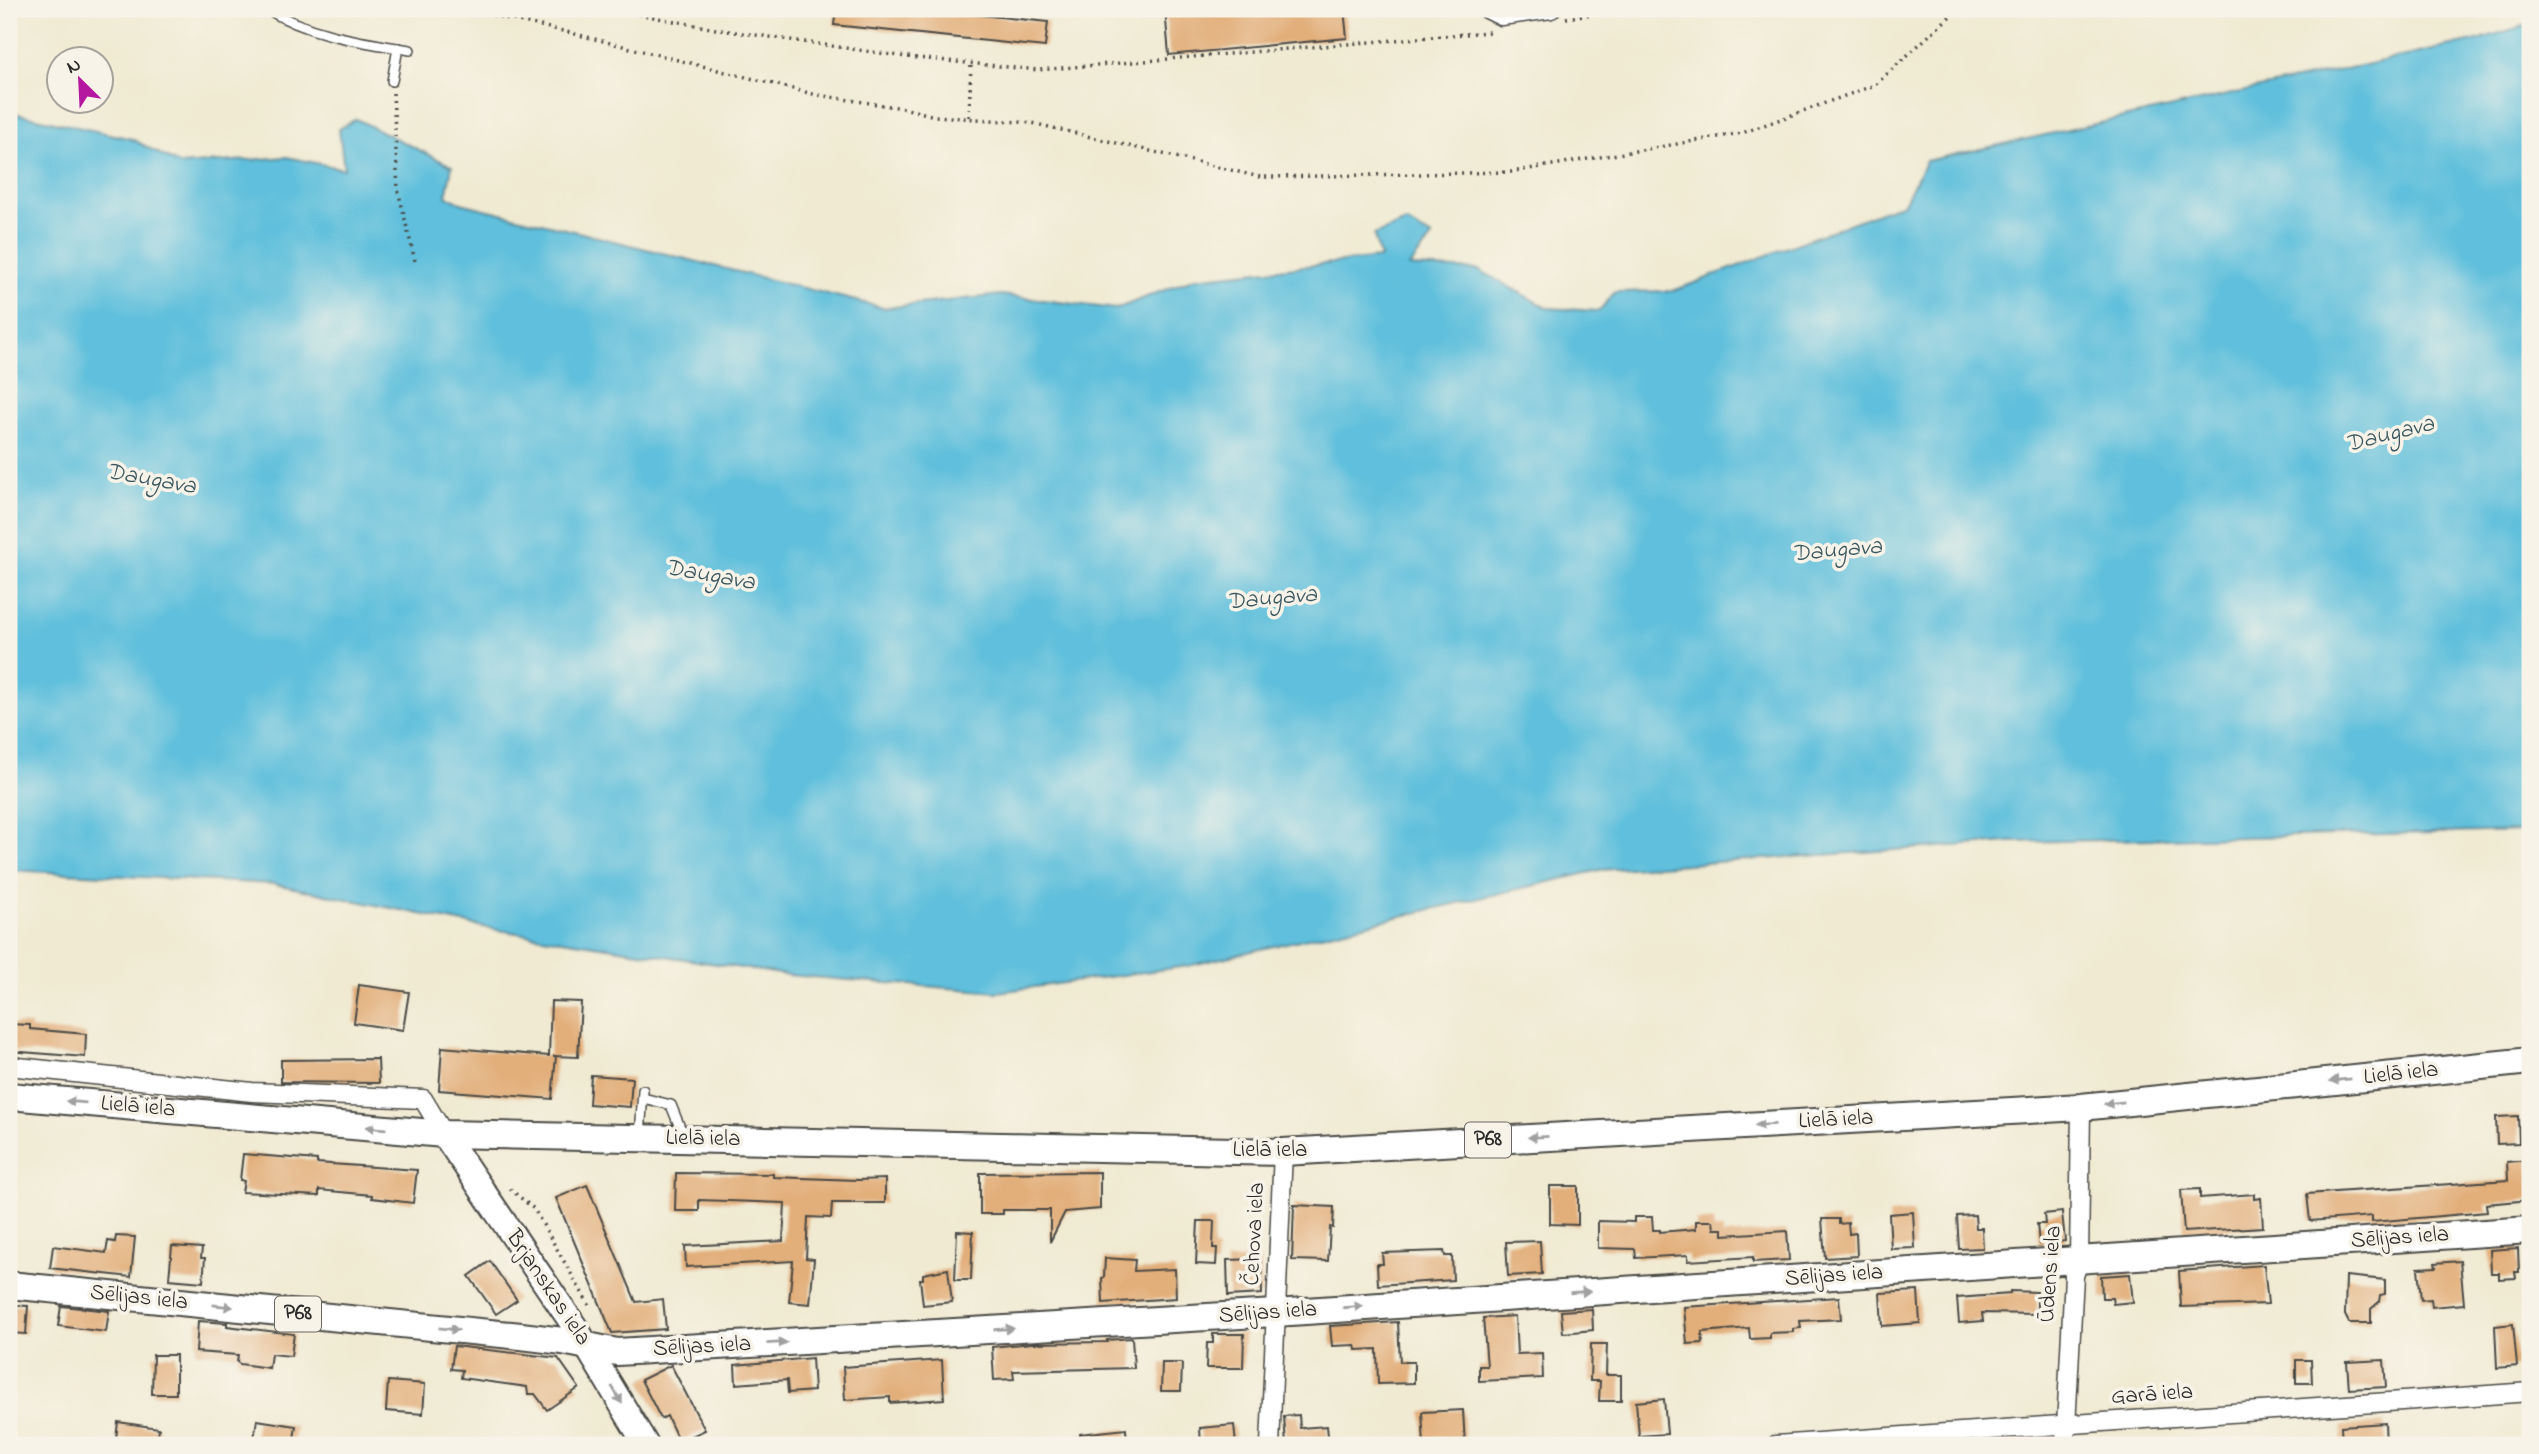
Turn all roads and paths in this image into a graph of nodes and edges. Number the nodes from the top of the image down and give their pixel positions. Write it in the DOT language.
graph roads {
  1 [pos="267,9"];
  2 [pos="465,9"];
  3 [pos="611,9"];
  4 [pos="1551,9"];
  5 [pos="1956,9"];
  6 [pos="1490,10"];
  7 [pos="1482,34"];
  8 [pos="398,48"];
  9 [pos="410,50"];
  10 [pos="971,63"];
  11 [pos="392,81"];
  12 [pos="969,117"];
  13 [pos="415,261"];
  14 [pos="2530,1061"];
  15 [pos="9,1066"];
  16 [pos="9,1096"];
  17 [pos="2081,1107"];
  18 [pos="444,1134"];
  19 [pos="640,1138"];
  20 [pos="685,1139"];
  21 [pos="1283,1152"];
  22 [pos="2530,1230"];
  23 [pos="2079,1260"];
  24 [pos="9,1285"];
  25 [pos="1275,1312"];
  26 [pos="587,1346"];
  27 [pos="2530,1392"];
  28 [pos="2065,1426"];
  29 [pos="646,1445"];
  30 [pos="1270,1445"];
  31 [pos="1776,1445"];
  32 [pos="2065,1445"];
  1 -- 8 [label="lane"];
  2 -- 12 [label="path"];
  3 -- 10 [label="path"];
  4 -- 6 [label="street"];
  5 -- 12 [label="path"];
  7 -- 10 [label="path"];
  8 -- 9 [label="lane"];
  8 -- 11 [label="lane"];
  10 -- 12 [label="path"];
  11 -- 13 [label="path"];
  14 -- 17 [label="main road, Lielā iela / P68, one-way"];
  15 -- 18 [label="street"];
  18 -- 16 [label="main road, Lielā iela / P68, one-way"];
  17 -- 21 [label="main road, Lielā iela / P68, one-way"];
  17 -- 23 [label="street, Ūdens iela"];
  18 -- 19 [label="main road, Lielā iela / P68"];
  18 -- 26 [label="main road, Brjanskas iela"];
  19 -- 20 [label="main road, Lielā iela / P68"];
  19 -- 20 [label="lane"];
  20 -- 21 [label="main road, Lielā iela / P68"];
  21 -- 25 [label="street, Čehova iela"];
  22 -- 23 [label="main road, Sēlijas iela / P68"];
  25 -- 23 [label="main road, Sēlijas iela / P68, one-way"];
  23 -- 28 [label="street, Ūdens iela"];
  24 -- 26 [label="main road, Sēlijas iela / P68, one-way"];
  26 -- 25 [label="main road, Sēlijas iela / P68, one-way"];
  25 -- 30 [label="street, Čehova iela"];
  26 -- 29 [label="main road, Brjanskas iela, one-way"];
  27 -- 28 [label="street, Garā iela"];
  28 -- 31 [label="street, Garā iela"];
  28 -- 32 [label="street, Ūdens iela"];
}
